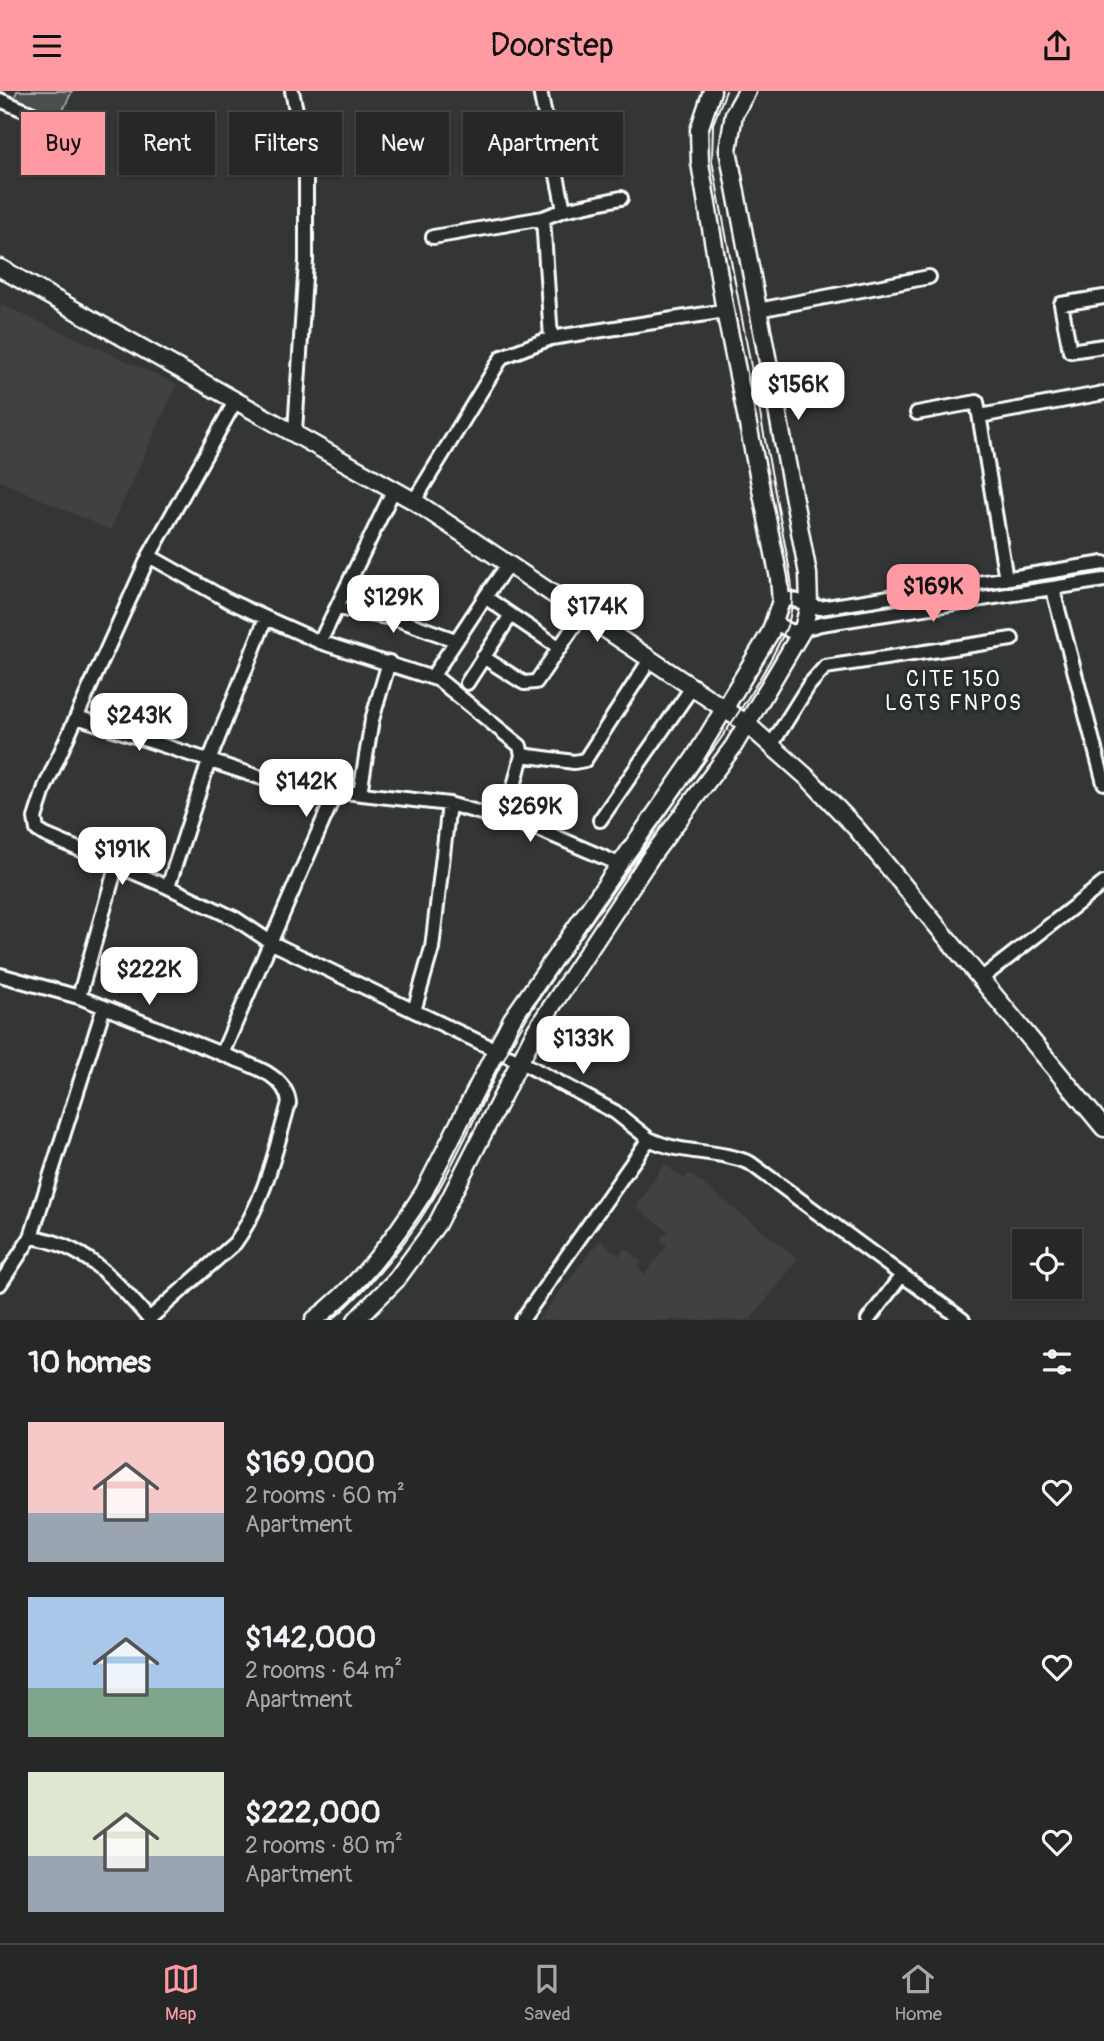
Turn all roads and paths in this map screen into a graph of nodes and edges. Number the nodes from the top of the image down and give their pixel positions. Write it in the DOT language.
graph roads {
  1 [pos="292,91"];
  2 [pos="540,91"];
  3 [pos="712,91"];
  4 [pos="747,91"];
  5 [pos="2,99"];
  6 [pos="30,112"];
  7 [pos="621,198"];
  8 [pos="564,210"];
  9 [pos="543,218"];
  10 [pos="433,237"];
  11 [pos="0,268"];
  12 [pos="929,277"];
  13 [pos="1104,297"];
  14 [pos="758,310"];
  15 [pos="725,311"];
  16 [pos="551,338"];
  17 [pos="1104,346"];
  18 [pos="1104,393"];
  19 [pos="236,400"];
  20 [pos="917,413"];
  21 [pos="980,416"];
  22 [pos="295,431"];
  23 [pos="394,489"];
  24 [pos="414,501"];
  25 [pos="149,556"];
  26 [pos="509,563"];
  27 [pos="1104,563"];
  28 [pos="1006,579"];
  29 [pos="1104,580"];
  30 [pos="1053,590"];
  31 [pos="485,597"];
  32 [pos="781,601"];
  33 [pos="809,605"];
  34 [pos="337,608"];
  35 [pos="583,613"];
  36 [pos="511,615"];
  37 [pos="266,618"];
  38 [pos="774,622"];
  39 [pos="803,629"];
  40 [pos="1012,639"];
  41 [pos="455,641"];
  42 [pos="320,642"];
  43 [pos="560,648"];
  44 [pos="483,657"];
  45 [pos="651,658"];
  46 [pos="389,662"];
  47 [pos="432,677"];
  48 [pos="467,683"];
  49 [pos="693,686"];
  50 [pos="724,708"];
  51 [pos="78,717"];
  52 [pos="747,723"];
  53 [pos="772,744"];
  54 [pos="522,755"];
  55 [pos="209,761"];
  56 [pos="1104,783"];
  57 [pos="336,791"];
  58 [pos="360,793"];
  59 [pos="449,804"];
  60 [pos="506,818"];
  61 [pos="600,820"];
  62 [pos="619,864"];
  63 [pos="116,867"];
  64 [pos="1104,883"];
  65 [pos="168,887"];
  66 [pos="272,943"];
  67 [pos="0,975"];
  68 [pos="982,978"];
  69 [pos="79,997"];
  70 [pos="104,1007"];
  71 [pos="414,1011"];
  72 [pos="495,1050"];
  73 [pos="222,1054"];
  74 [pos="519,1062"];
  75 [pos="1104,1128"];
  76 [pos="649,1139"];
  77 [pos="31,1237"];
  78 [pos="902,1275"];
  79 [pos="0,1284"];
  80 [pos="149,1319"];
  81 [pos="314,1320"];
  82 [pos="356,1320"];
  83 [pos="522,1320"];
  84 [pos="868,1320"];
  85 [pos="963,1320"];
  1 -- 22 [label="street"];
  2 -- 8 [label="street"];
  3 -- 15 [label="street"];
  4 -- 14 [label="street"];
  5 -- 6 [label="street"];
  7 -- 8 [label="street"];
  8 -- 9 [label="street"];
  9 -- 10 [label="street"];
  9 -- 16 [label="street"];
  11 -- 19 [label="street"];
  12 -- 14 [label="street"];
  13 -- 17 [label="street"];
  14 -- 33 [label="street"];
  15 -- 16 [label="street"];
  15 -- 32 [label="street"];
  16 -- 24 [label="street"];
  18 -- 21 [label="street"];
  19 -- 22 [label="street"];
  19 -- 25 [label="street"];
  20 -- 21 [label="street"];
  21 -- 28 [label="street"];
  22 -- 23 [label="street"];
  23 -- 24 [label="street"];
  23 -- 34 [label="street"];
  24 -- 26 [label="street"];
  25 -- 37 [label="street"];
  25 -- 51 [label="street"];
  26 -- 31 [label="street"];
  26 -- 35 [label="street"];
  27 -- 28 [label="street"];
  28 -- 33 [label="street"];
  29 -- 30 [label="street"];
  30 -- 39 [label="street"];
  30 -- 56 [label="street"];
  31 -- 36 [label="street"];
  31 -- 41 [label="street"];
  32 -- 33 [label="street"];
  32 -- 38 [label="street"];
  33 -- 39 [label="street"];
  34 -- 41 [label="street"];
  34 -- 42 [label="street"];
  35 -- 43 [label="street"];
  35 -- 45 [label="street"];
  36 -- 43 [label="street"];
  36 -- 44 [label="street"];
  37 -- 42 [label="street"];
  37 -- 55 [label="street"];
  38 -- 39 [label="street"];
  38 -- 50 [label="street"];
  39 -- 52 [label="street"];
  40 -- 53 [label="street"];
  41 -- 47 [label="street"];
  42 -- 46 [label="street"];
  43 -- 44 [label="street"];
  44 -- 48 [label="street"];
  45 -- 49 [label="street"];
  45 -- 54 [label="street"];
  46 -- 47 [label="street"];
  46 -- 58 [label="street"];
  47 -- 54 [label="street"];
  49 -- 50 [label="street"];
  49 -- 61 [label="street"];
  50 -- 52 [label="street"];
  50 -- 62 [label="street"];
  51 -- 55 [label="street"];
  51 -- 63 [label="street"];
  52 -- 53 [label="street"];
  52 -- 74 [label="street"];
  53 -- 68 [label="street"];
  54 -- 60 [label="street"];
  55 -- 57 [label="street"];
  55 -- 65 [label="street"];
  57 -- 58 [label="street"];
  57 -- 66 [label="street"];
  58 -- 59 [label="street"];
  59 -- 60 [label="street"];
  59 -- 71 [label="street"];
  60 -- 62 [label="street"];
  62 -- 72 [label="street"];
  63 -- 65 [label="street"];
  63 -- 69 [label="street"];
  64 -- 68 [label="street"];
  65 -- 66 [label="street"];
  66 -- 71 [label="street"];
  66 -- 73 [label="street"];
  67 -- 69 [label="street"];
  68 -- 75 [label="street"];
  69 -- 70 [label="street"];
  70 -- 73 [label="street"];
  70 -- 77 [label="street"];
  71 -- 72 [label="street"];
  72 -- 74 [label="street"];
  72 -- 81 [label="street"];
  73 -- 80 [label="street"];
  74 -- 76 [label="street"];
  74 -- 82 [label="street"];
  76 -- 78 [label="street"];
  76 -- 83 [label="street"];
  77 -- 79 [label="street"];
  77 -- 80 [label="street"];
  78 -- 84 [label="street"];
  78 -- 85 [label="street"];
}
